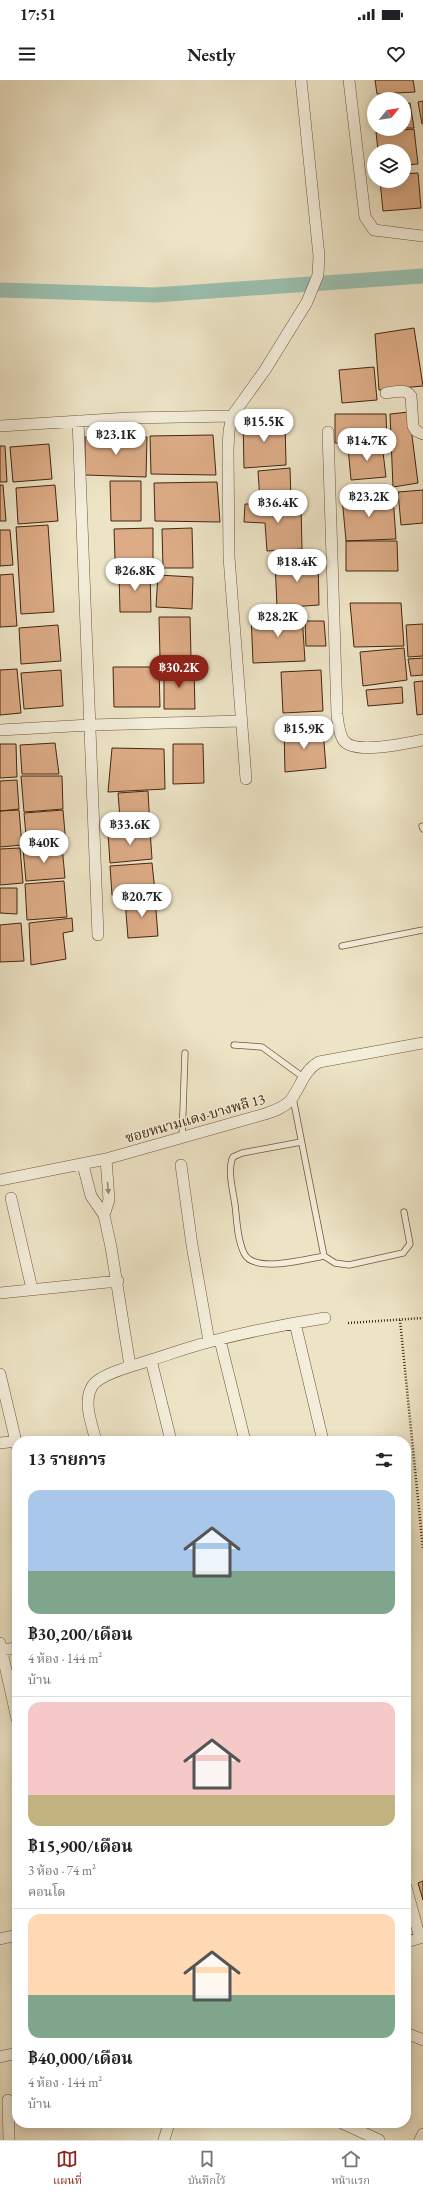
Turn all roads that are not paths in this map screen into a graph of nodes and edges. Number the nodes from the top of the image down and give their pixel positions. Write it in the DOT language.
graph roads {
  1 [pos="301,80"];
  2 [pos="349,80"];
  3 [pos="423,236"];
  4 [pos="386,394"];
  5 [pos="232,416"];
  6 [pos="78,421"];
  7 [pos="0,426"];
  8 [pos="328,432"];
  9 [pos="423,434"];
  10 [pos="242,721"];
  11 [pos="90,725"];
  12 [pos="0,730"];
  13 [pos="423,740"];
  14 [pos="246,779"];
  15 [pos="422,826"];
  16 [pos="423,829"];
  17 [pos="423,930"];
  18 [pos="98,935"];
  19 [pos="342,946"];
  20 [pos="423,1043"];
  21 [pos="234,1045"];
  22 [pos="185,1053"];
  23 [pos="302,1077"];
  24 [pos="292,1096"];
  25 [pos="182,1139"];
  26 [pos="302,1142"];
  27 [pos="106,1159"];
  28 [pos="83,1165"];
  29 [pos="181,1165"];
  30 [pos="0,1180"];
  31 [pos="12,1198"];
  32 [pos="404,1212"];
  33 [pos="104,1215"];
  34 [pos="324,1256"];
  35 [pos="118,1281"];
  36 [pos="32,1289"];
  37 [pos="0,1293"];
  38 [pos="325,1318"];
  39 [pos="295,1323"];
  40 [pos="214,1341"];
  41 [pos="151,1360"];
  42 [pos="130,1366"];
  43 [pos="0,1374"];
  44 [pos="14,1436"];
  45 [pos="95,1436"];
  46 [pos="170,1436"];
  47 [pos="242,1436"];
  48 [pos="322,1436"];
  49 [pos="0,1443"];
  50 [pos="12,1444"];
  51 [pos="0,1648"];
  52 [pos="12,1648"];
  53 [pos="12,1698"];
  54 [pos="411,1904"];
  55 [pos="12,1936"];
  56 [pos="421,1938"];
  57 [pos="0,1940"];
  58 [pos="411,1941"];
  59 [pos="411,2034"];
  60 [pos="423,2040"];
  61 [pos="12,2054"];
  62 [pos="0,2057"];
  63 [pos="8,2100"];
  64 [pos="168,2128"];
  65 [pos="353,2128"];
  66 [pos="423,2134"];
  67 [pos="9,2140"];
  68 [pos="164,2140"];
  69 [pos="379,2140"];
  70 [pos="420,2140"];
  1 -- 5 [label="street"];
  2 -- 3 [label="street"];
  4 -- 9 [label="street"];
  5 -- 6 [label="street"];
  5 -- 10 [label="street"];
  6 -- 7 [label="street"];
  6 -- 11 [label="street"];
  8 -- 13 [label="street"];
  10 -- 11 [label="street"];
  10 -- 14 [label="street"];
  11 -- 12 [label="street"];
  11 -- 18 [label="street"];
  15 -- 16 [label="lane"];
  17 -- 19 [label="lane"];
  20 -- 23 [label="street, ซอยหนามแดง-บางพลี 13"];
  21 -- 23 [label="lane"];
  22 -- 25 [label="lane"];
  23 -- 24 [label="street, ซอยหนามแดง-บางพลี 13"];
  24 -- 25 [label="street, ซอยหนามแดง-บางพลี 13"];
  24 -- 26 [label="lane"];
  25 -- 27 [label="street, ซอยหนามแดง-บางพลี 13"];
  26 -- 34 [label="lane"];
  26 -- 34 [label="lane"];
  27 -- 28 [label="street, ซอยหนามแดง-บางพลี 13"];
  27 -- 33 [label="street, one-way"];
  28 -- 30 [label="street, ซอยหนามแดง-บางพลี 13"];
  28 -- 33 [label="street"];
  29 -- 40 [label="street"];
  31 -- 36 [label="street"];
  32 -- 34 [label="lane"];
  33 -- 35 [label="street"];
  35 -- 36 [label="street"];
  35 -- 42 [label="street"];
  36 -- 37 [label="street"];
  38 -- 39 [label="street"];
  39 -- 40 [label="street"];
  39 -- 48 [label="street"];
  40 -- 41 [label="street"];
  40 -- 47 [label="street"];
  41 -- 42 [label="street"];
  41 -- 46 [label="street"];
  42 -- 45 [label="street"];
  43 -- 44 [label="street"];
  49 -- 50 [label="street"];
  51 -- 52 [label="street"];
  51 -- 53 [label="street"];
  54 -- 56 [label="street"];
  55 -- 57 [label="street"];
  56 -- 58 [label="street"];
  59 -- 60 [label="street"];
  61 -- 62 [label="street"];
  63 -- 67 [label="street"];
  64 -- 68 [label="street"];
  65 -- 69 [label="street"];
  66 -- 70 [label="street"];
}
